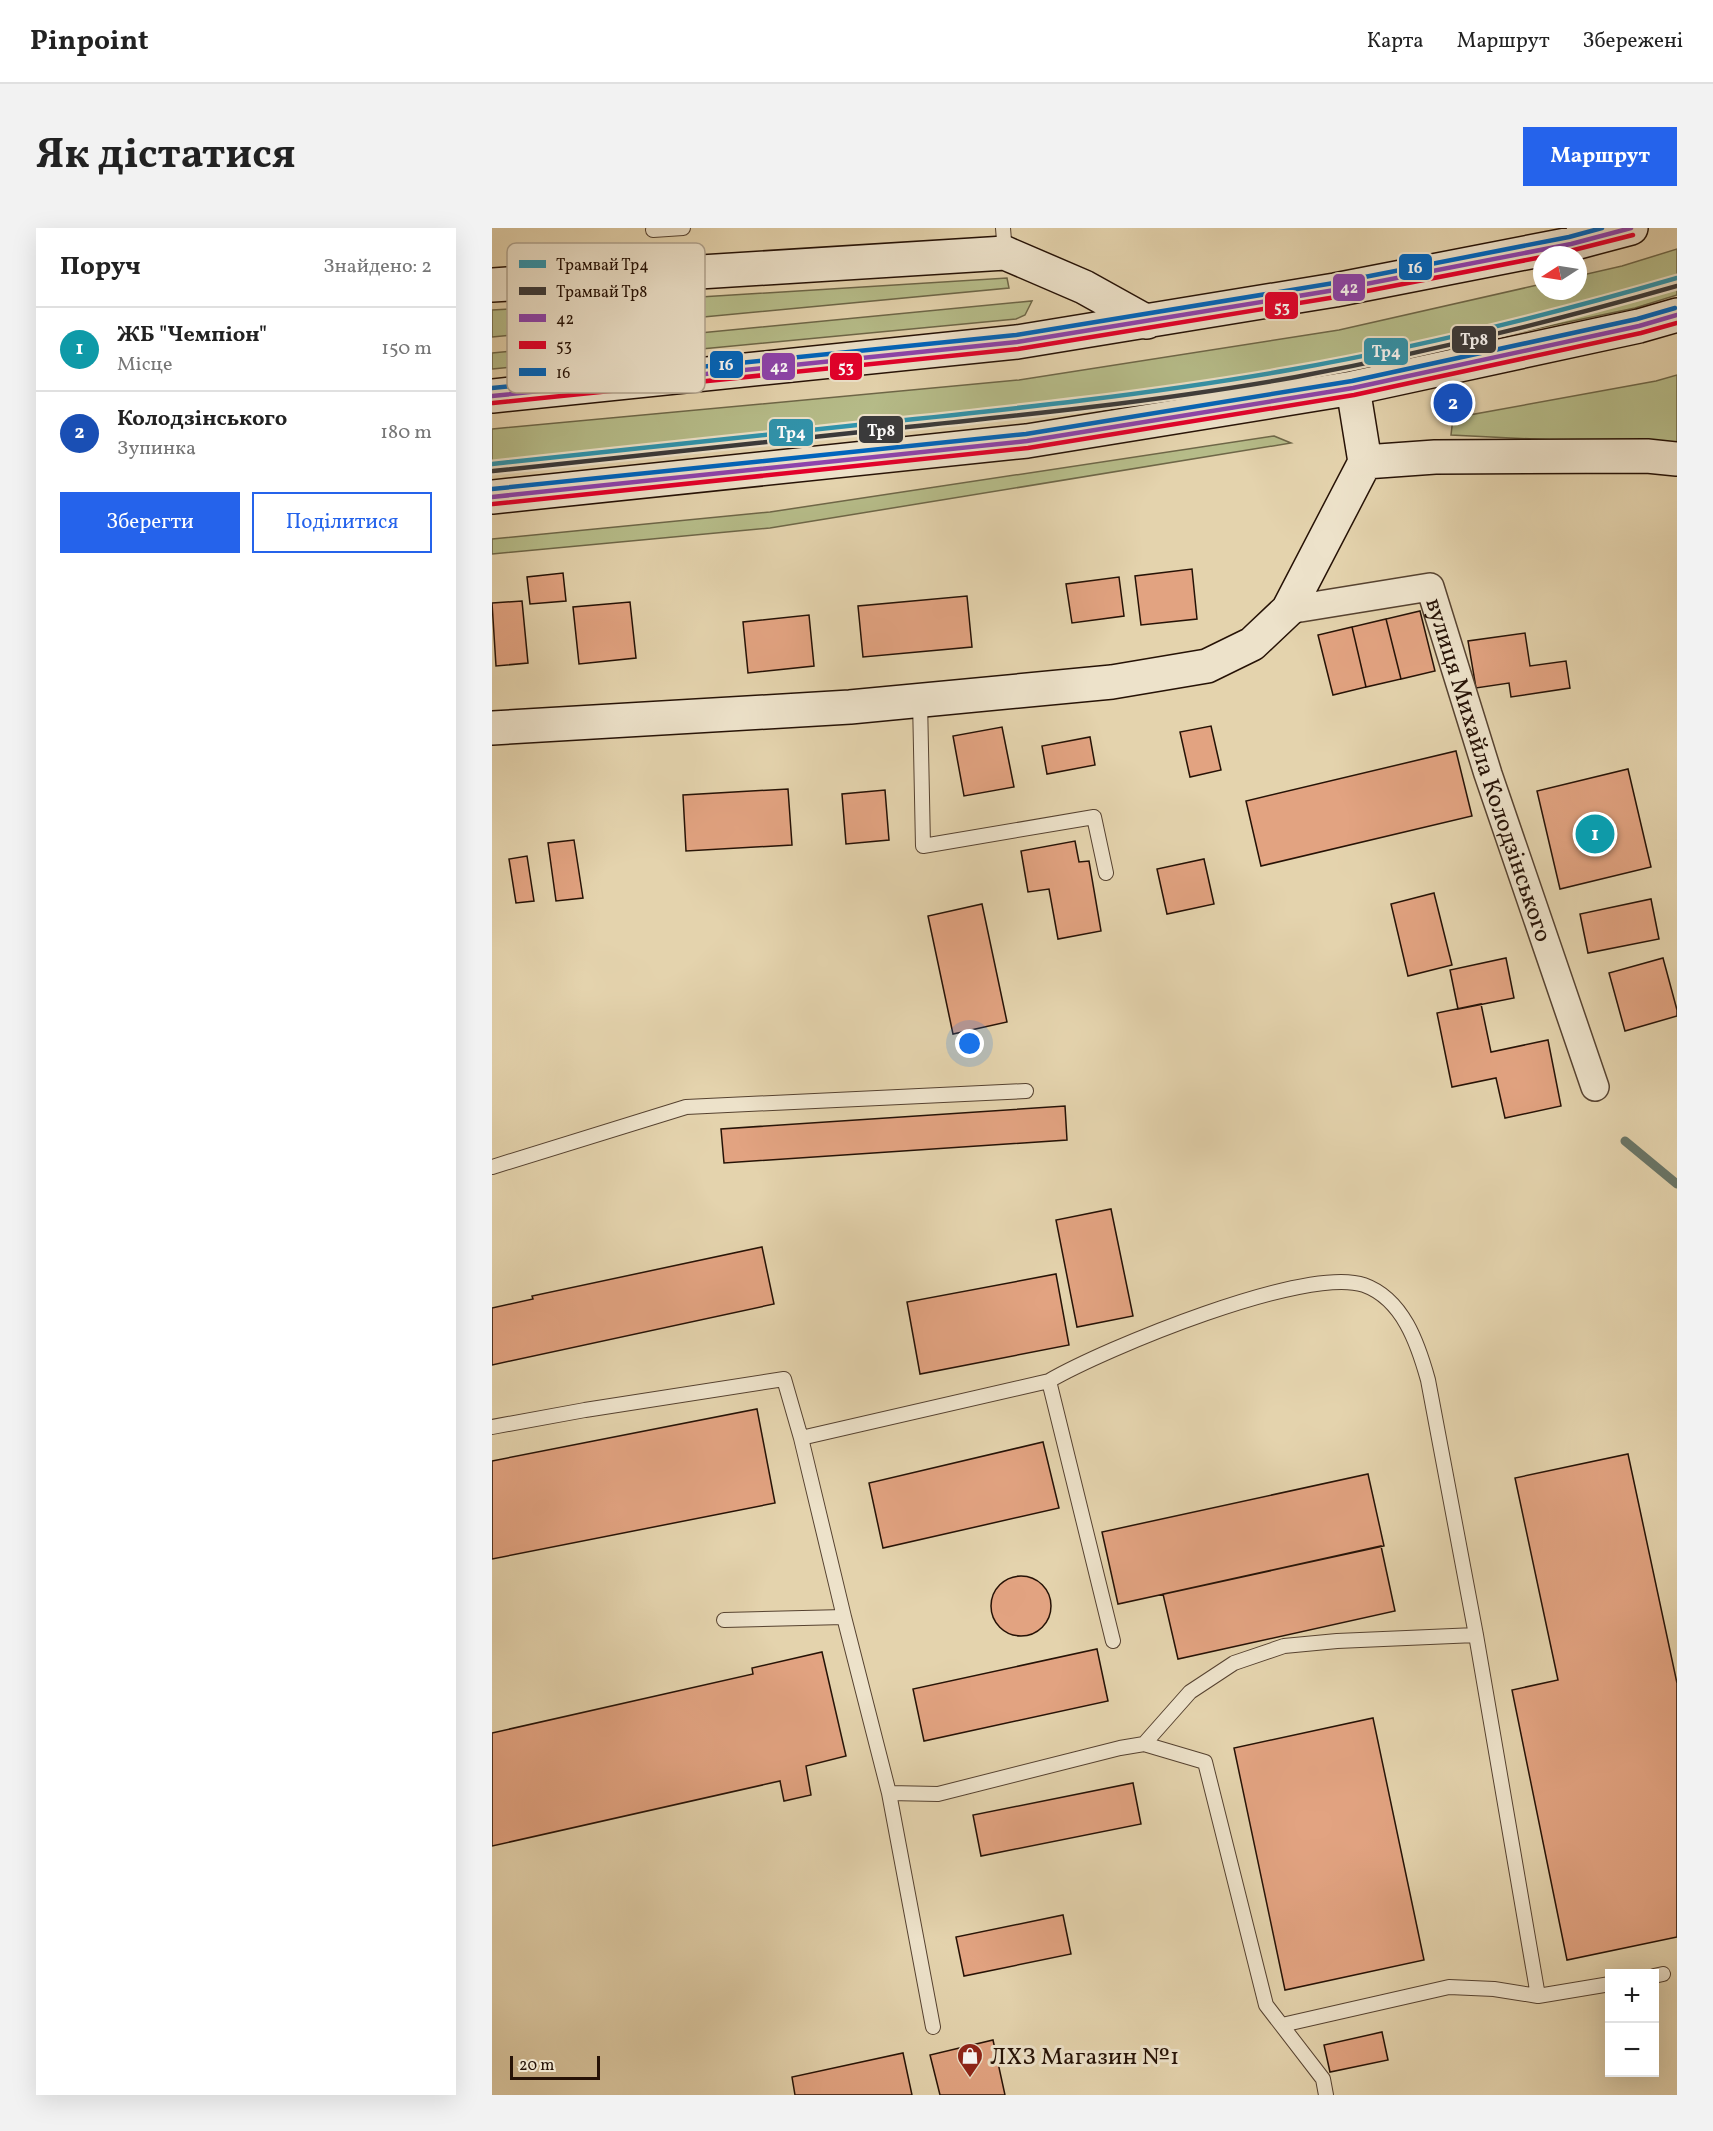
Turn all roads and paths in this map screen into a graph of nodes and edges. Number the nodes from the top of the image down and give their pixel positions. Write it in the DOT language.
graph roads {
  1 [pos="683,228"];
  2 [pos="1631,228"];
  3 [pos="653,230"];
  4 [pos="1004,240"];
  5 [pos="705,266"];
  6 [pos="507,284"];
  7 [pos="492,285"];
  8 [pos="1677,315"];
  9 [pos="1147,322"];
  10 [pos="705,374"];
  11 [pos="1353,388"];
  12 [pos="521,393"];
  13 [pos="492,396"];
  14 [pos="1677,459"];
  15 [pos="1365,462"];
  16 [pos="492,497"];
  17 [pos="1288,610"];
  18 [pos="920,700"];
  19 [pos="492,728"];
  20 [pos="1106,873"];
  21 [pos="1595,1087"];
  22 [pos="1026,1091"];
  23 [pos="492,1167"];
  24 [pos="1049,1381"];
  25 [pos="492,1427"];
  26 [pos="801,1438"];
  27 [pos="844,1617"];
  28 [pos="724,1620"];
  29 [pos="1476,1635"];
  30 [pos="1113,1641"];
  31 [pos="1144,1744"];
  32 [pos="889,1793"];
  33 [pos="1605,1985"];
  34 [pos="1538,1996"];
  35 [pos="1282,2025"];
  36 [pos="933,2027"];
  37 [pos="1326,2095"];
  1 -- 3 [label="lane"];
  2 -- 9 [label="main road"];
  4 -- 5 [label="main road"];
  4 -- 9 [label="main road"];
  6 -- 7 [label="main road"];
  8 -- 11 [label="main road"];
  9 -- 10 [label="main road"];
  11 -- 15 [label="main road"];
  11 -- 16 [label="main road"];
  12 -- 13 [label="main road"];
  14 -- 15 [label="main road"];
  15 -- 17 [label="main road"];
  17 -- 18 [label="main road"];
  17 -- 21 [label="street, вулиця Михайла Колодзінського"];
  18 -- 19 [label="main road"];
  18 -- 20 [label="lane"];
  22 -- 23 [label="lane"];
  24 -- 26 [label="lane"];
  24 -- 29 [label="lane"];
  24 -- 30 [label="lane"];
  25 -- 26 [label="lane"];
  26 -- 27 [label="lane"];
  27 -- 28 [label="lane"];
  27 -- 32 [label="lane"];
  29 -- 31 [label="lane"];
  29 -- 34 [label="lane"];
  31 -- 32 [label="lane"];
  31 -- 35 [label="lane"];
  32 -- 36 [label="lane"];
  33 -- 34 [label="lane"];
  34 -- 35 [label="lane"];
  35 -- 37 [label="lane"];
}
